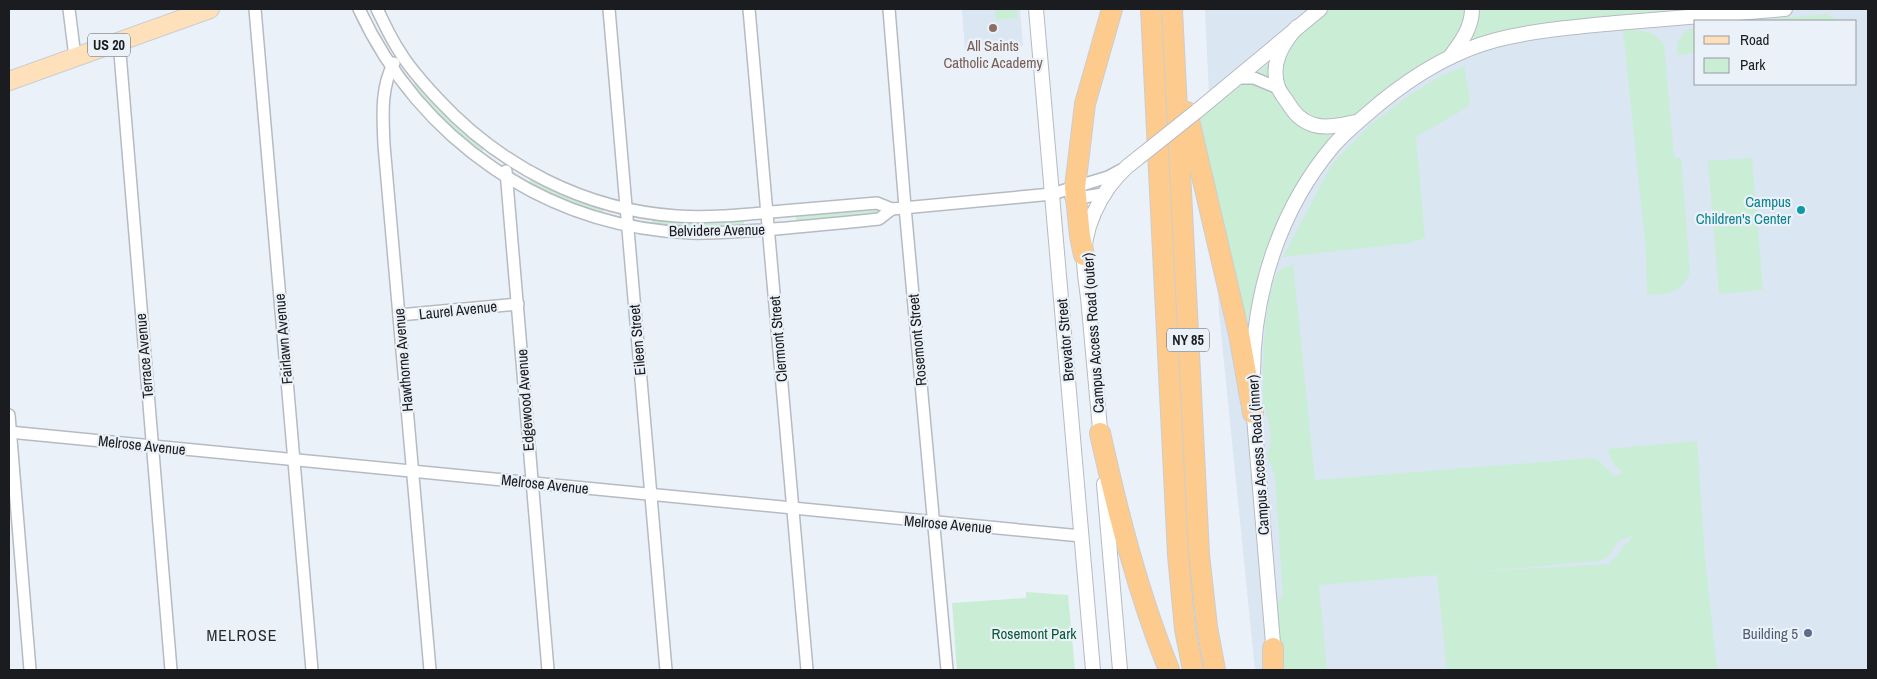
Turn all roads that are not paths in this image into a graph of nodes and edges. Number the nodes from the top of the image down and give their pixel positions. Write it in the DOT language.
graph roads {
  1 [pos="70,9"];
  2 [pos="210,9"];
  3 [pos="255,9"];
  4 [pos="359,9"];
  5 [pos="377,9"];
  6 [pos="609,9"];
  7 [pos="749,9"];
  8 [pos="889,9"];
  9 [pos="1036,9"];
  10 [pos="1112,9"];
  11 [pos="1151,9"];
  12 [pos="1172,9"];
  13 [pos="1176,9"];
  14 [pos="1320,9"];
  15 [pos="1472,9"];
  16 [pos="1700,9"];
  17 [pos="1785,9"];
  18 [pos="1716,15"];
  19 [pos="1297,27"];
  20 [pos="119,42"];
  21 [pos="400,53"];
  22 [pos="75,57"];
  23 [pos="1450,58"];
  24 [pos="391,67"];
  25 [pos="1236,78"];
  26 [pos="9,81"];
  27 [pos="1278,88"];
  28 [pos="1357,122"];
  29 [pos="508,160"];
  30 [pos="1127,166"];
  31 [pos="506,177"];
  32 [pos="1076,193"];
  33 [pos="1052,194"];
  34 [pos="1104,194"];
  35 [pos="905,207"];
  36 [pos="626,208"];
  37 [pos="892,209"];
  38 [pos="767,212"];
  39 [pos="627,225"];
  40 [pos="769,229"];
  41 [pos="1084,255"];
  42 [pos="518,304"];
  43 [pos="399,316"];
  44 [pos="1253,412"];
  45 [pos="9,415"];
  46 [pos="10,432"];
  47 [pos="1100,433"];
  48 [pos="152,446"];
  49 [pos="293,460"];
  50 [pos="413,472"];
  51 [pos="531,483"];
  52 [pos="651,495"];
  53 [pos="793,508"];
  54 [pos="935,523"];
  55 [pos="1082,536"];
  56 [pos="1273,648"];
  57 [pos="30,670"];
  58 [pos="171,670"];
  59 [pos="312,670"];
  60 [pos="430,670"];
  61 [pos="548,670"];
  62 [pos="666,670"];
  63 [pos="807,670"];
  64 [pos="947,670"];
  65 [pos="1093,670"];
  66 [pos="1120,670"];
  67 [pos="1169,670"];
  68 [pos="1193,670"];
  69 [pos="1215,670"];
  70 [pos="1275,670"];
  1 -- 22 [label="street"];
  2 -- 20 [label="main road, US 20"];
  3 -- 49 [label="street, Fairlawn Avenue"];
  4 -- 24 [label="street, Belvidere Avenue"];
  5 -- 21 [label="street, Belvidere Avenue"];
  6 -- 36 [label="street, Eileen Street"];
  7 -- 38 [label="street, Clermont Street"];
  8 -- 35 [label="street, Rosemont Street"];
  9 -- 33 [label="street, Brevator Street"];
  10 -- 32 [label="highway"];
  11 -- 68 [label="highway, NY 85"];
  12 -- 69 [label="highway, NY 85"];
  13 -- 44 [label="highway"];
  14 -- 19 [label="street, Campus Access Road (outer)"];
  15 -- 23 [label="street"];
  16 -- 18 [label="street"];
  17 -- 18 [label="street, Campus Access Road (inner)"];
  18 -- 23 [label="street, Campus Access Road (inner)"];
  19 -- 25 [label="street, Campus Access Road (outer)"];
  19 -- 27 [label="street"];
  20 -- 22 [label="main road, US 20"];
  20 -- 48 [label="street, Terrace Avenue"];
  21 -- 24 [label="street, Hawthorne Avenue"];
  21 -- 29 [label="street, Belvidere Avenue"];
  22 -- 26 [label="main road, US 20"];
  23 -- 28 [label="street, Campus Access Road (inner)"];
  24 -- 31 [label="street, Belvidere Avenue"];
  24 -- 43 [label="street, Hawthorne Avenue"];
  25 -- 27 [label="street"];
  25 -- 30 [label="street, Campus Access Road (outer), bridge"];
  27 -- 28 [label="street"];
  28 -- 44 [label="street, Campus Access Road (inner)"];
  29 -- 31 [label="street, Edgewood Avenue"];
  29 -- 36 [label="street, Belvidere Avenue"];
  30 -- 32 [label="street, Belvidere Avenue"];
  30 -- 34 [label="street, Campus Access Road (outer)"];
  31 -- 39 [label="street, Belvidere Avenue"];
  31 -- 42 [label="street, Edgewood Avenue"];
  32 -- 33 [label="street, Belvidere Avenue"];
  32 -- 34 [label="street, Belvidere Avenue"];
  32 -- 41 [label="highway"];
  33 -- 35 [label="street, Belvidere Avenue"];
  33 -- 55 [label="street, Brevator Street"];
  34 -- 41 [label="street, Campus Access Road (outer)"];
  35 -- 37 [label="street, Belvidere Avenue"];
  35 -- 54 [label="street, Rosemont Street"];
  36 -- 38 [label="street, Belvidere Avenue"];
  36 -- 39 [label="street, Eileen Street"];
  37 -- 38 [label="street, Belvidere Avenue"];
  37 -- 40 [label="street, Belvidere Avenue"];
  38 -- 40 [label="street, Clermont Street"];
  39 -- 40 [label="street, Belvidere Avenue"];
  39 -- 52 [label="street, Eileen Street"];
  40 -- 53 [label="street, Clermont Street"];
  41 -- 47 [label="street, Campus Access Road (outer)"];
  42 -- 43 [label="street, Laurel Avenue"];
  42 -- 51 [label="street, Edgewood Avenue"];
  43 -- 50 [label="street, Hawthorne Avenue"];
  44 -- 56 [label="street, Campus Access Road (inner)"];
  45 -- 46 [label="street"];
  46 -- 48 [label="street, Melrose Avenue"];
  46 -- 57 [label="street"];
  47 -- 66 [label="street, Campus Access Road (outer)"];
  47 -- 67 [label="highway"];
  48 -- 49 [label="street, Melrose Avenue"];
  48 -- 58 [label="street, Terrace Avenue"];
  49 -- 50 [label="street, Melrose Avenue"];
  49 -- 59 [label="street, Fairlawn Avenue"];
  50 -- 51 [label="street, Melrose Avenue"];
  50 -- 60 [label="street, Hawthorne Avenue"];
  51 -- 52 [label="street, Melrose Avenue"];
  51 -- 61 [label="street, Edgewood Avenue"];
  52 -- 53 [label="street, Melrose Avenue"];
  52 -- 62 [label="street, Eileen Street"];
  53 -- 54 [label="street, Melrose Avenue"];
  53 -- 63 [label="street, Clermont Street"];
  54 -- 55 [label="street, Melrose Avenue"];
  54 -- 64 [label="street, Rosemont Street"];
  55 -- 65 [label="street, Brevator Street"];
  56 -- 70 [label="highway"];
}
